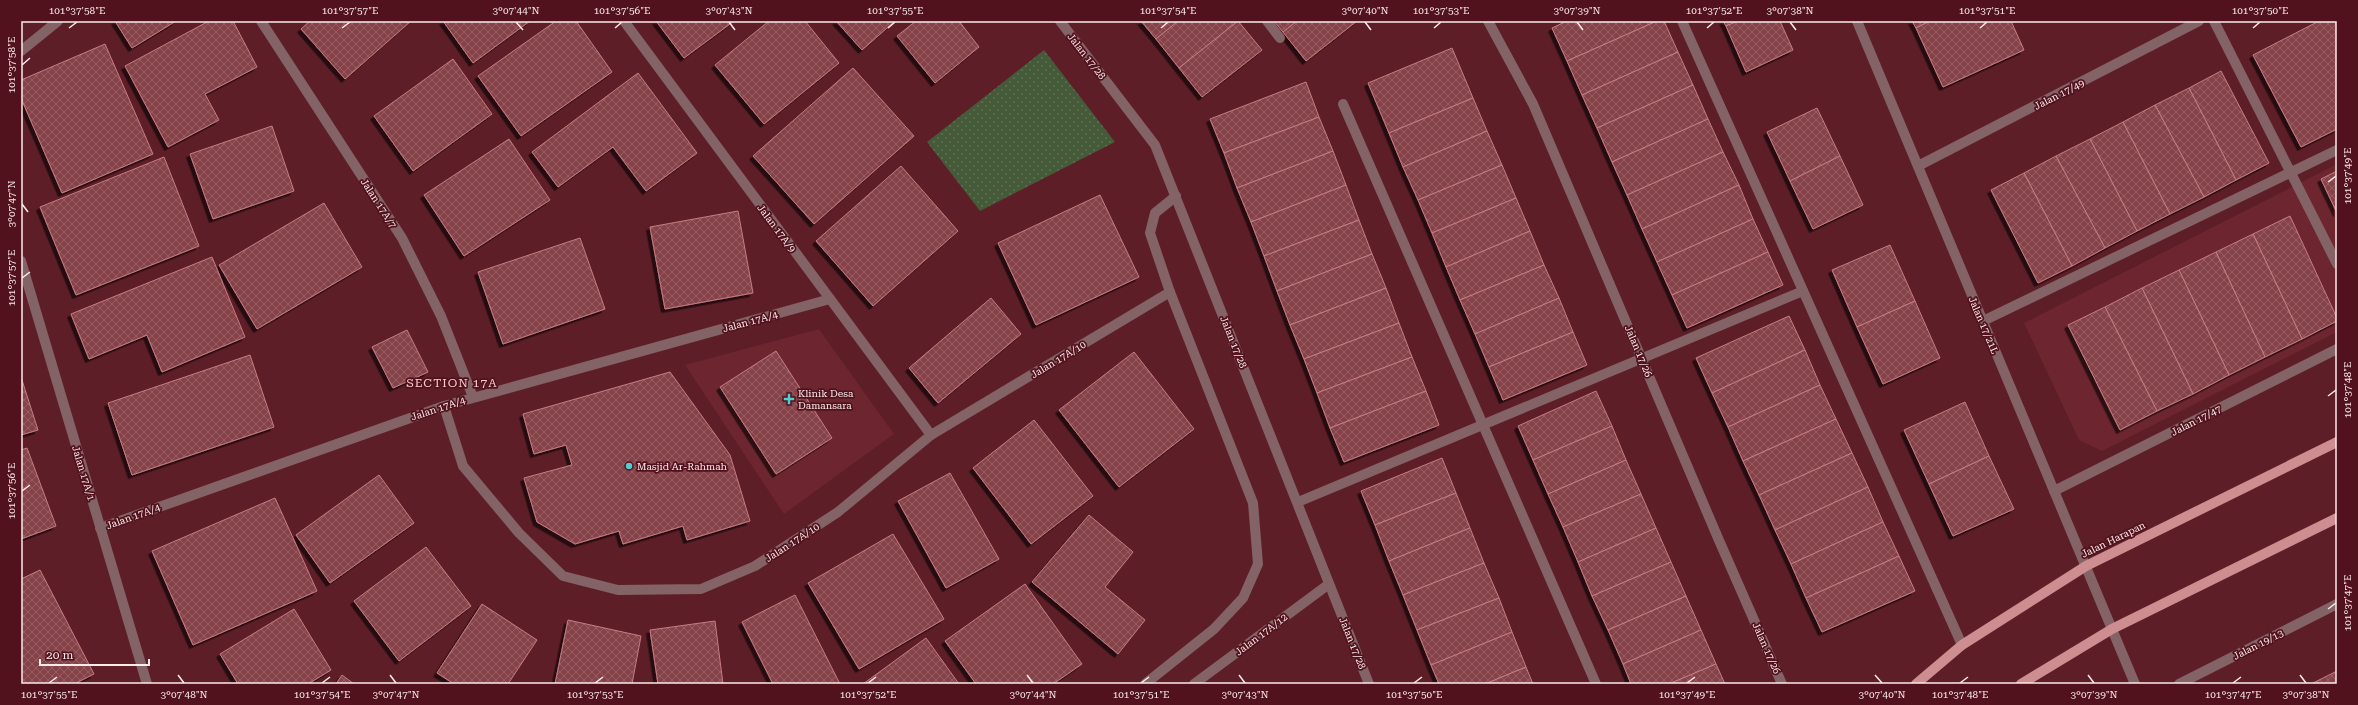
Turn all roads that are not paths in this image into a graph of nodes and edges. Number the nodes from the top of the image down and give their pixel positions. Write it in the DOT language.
graph roads {
  1 [pos="58,21"];
  2 [pos="261,21"];
  3 [pos="624,21"];
  4 [pos="1060,21"];
  5 [pos="1266,21"];
  6 [pos="1488,21"];
  7 [pos="1682,21"];
  8 [pos="1857,21"];
  9 [pos="2199,21"];
  10 [pos="2214,21"];
  11 [pos="1280,38"];
  12 [pos="21,51"];
  13 [pos="1343,104"];
  14 [pos="2337,150"];
  15 [pos="1918,166"];
  16 [pos="2291,173"];
  17 [pos="1176,196"];
  18 [pos="21,261"];
  19 [pos="2337,264"];
  20 [pos="1803,291"];
  21 [pos="1170,292"];
  22 [pos="830,299"];
  23 [pos="1983,321"];
  24 [pos="2337,349"];
  25 [pos="1642,358"];
  26 [pos="473,397"];
  27 [pos="444,406"];
  28 [pos="1483,426"];
  29 [pos="932,435"];
  30 [pos="2337,442"];
  31 [pos="2054,492"];
  32 [pos="1298,502"];
  33 [pos="2337,518"];
  34 [pos="100,528"];
  35 [pos="2086,566"];
  36 [pos="1329,584"];
  37 [pos="2337,604"];
  38 [pos="2112,629"];
  39 [pos="1962,645"];
  40 [pos="147,684"];
  41 [pos="1145,684"];
  42 [pos="1194,684"];
  43 [pos="1369,684"];
  44 [pos="1596,684"];
  45 [pos="1782,684"];
  46 [pos="1916,684"];
  47 [pos="2021,684"];
  48 [pos="2135,684"];
  49 [pos="2179,684"];
  1 -- 12 [label="street"];
  2 -- 26 [label="street, Jalan 17A/7"];
  3 -- 22 [label="street, Jalan 17A/9"];
  4 -- 17 [label="street, Jalan 17/28"];
  5 -- 11 [label="street"];
  6 -- 25 [label="street, Jalan 17/26"];
  7 -- 20 [label="street"];
  8 -- 15 [label="street, Jalan 17/21L"];
  9 -- 15 [label="street, Jalan 17/49"];
  10 -- 16 [label="street"];
  13 -- 28 [label="street"];
  14 -- 16 [label="street"];
  15 -- 23 [label="street, Jalan 17/21L"];
  16 -- 19 [label="street"];
  16 -- 23 [label="street"];
  17 -- 21 [label="street"];
  17 -- 32 [label="street, Jalan 17/28"];
  18 -- 34 [label="street, Jalan 17A/1"];
  20 -- 25 [label="street"];
  20 -- 39 [label="street"];
  21 -- 29 [label="street, Jalan 17A/10"];
  21 -- 41 [label="street"];
  22 -- 26 [label="street, Jalan 17A/4"];
  22 -- 29 [label="street, Jalan 17A/9"];
  23 -- 31 [label="street, Jalan 17/21L"];
  24 -- 31 [label="street, Jalan 17/47"];
  25 -- 28 [label="street"];
  25 -- 45 [label="street, Jalan 17/26"];
  26 -- 27 [label="street, Jalan 17A/4"];
  27 -- 29 [label="street, Jalan 17A/10"];
  27 -- 34 [label="street, Jalan 17A/4"];
  28 -- 32 [label="street"];
  28 -- 44 [label="street"];
  30 -- 35 [label="main road, Jalan Harapan"];
  31 -- 35 [label="street, Jalan 17/21L"];
  32 -- 36 [label="street, Jalan 17/28"];
  33 -- 38 [label="main road"];
  34 -- 40 [label="street, Jalan 17A/1"];
  35 -- 38 [label="street, Jalan 17/21L"];
  35 -- 39 [label="main road, Jalan Harapan"];
  36 -- 42 [label="street, Jalan 17A/12"];
  36 -- 43 [label="street, Jalan 17/28"];
  37 -- 49 [label="street, Jalan 19/13"];
  38 -- 47 [label="main road"];
  38 -- 48 [label="street, Jalan 17/21L"];
  39 -- 46 [label="main road, Jalan Harapan"];
}
